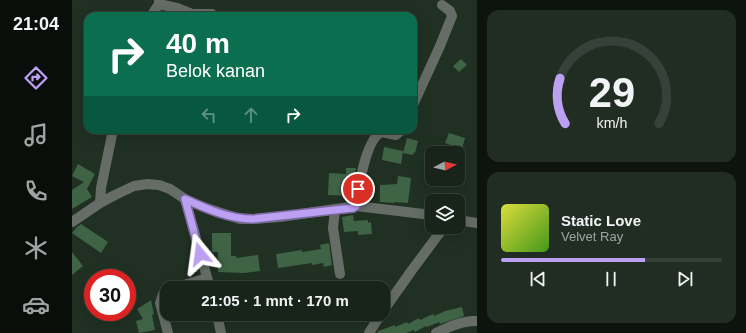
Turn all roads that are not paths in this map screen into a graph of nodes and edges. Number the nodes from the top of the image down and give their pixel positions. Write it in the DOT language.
graph roads {
  1 [pos="159,2"];
  2 [pos="442,5"];
  3 [pos="153,12"];
  4 [pos="187,12"];
  5 [pos="417,96"];
  6 [pos="112,134"];
  7 [pos="378,134"];
  8 [pos="185,199"];
  9 [pos="100,203"];
  10 [pos="356,206"];
  11 [pos="336,210"];
  12 [pos="425,214"];
  13 [pos="465,221"];
  14 [pos="72,222"];
  15 [pos="477,223"];
  16 [pos="439,234"];
  17 [pos="340,274"];
  18 [pos="207,281"];
  19 [pos="390,301"];
  20 [pos="165,321"];
  21 [pos="218,321"];
  22 [pos="377,321"];
  23 [pos="477,321"];
  24 [pos="168,333"];
  25 [pos="221,333"];
  26 [pos="369,333"];
  27 [pos="436,333"];
  1 -- 3 [label="street"];
  1 -- 4 [label="street"];
  2 -- 5 [label="street"];
  6 -- 9 [label="street"];
  7 -- 10 [label="street"];
  8 -- 9 [label="street"];
  8 -- 11 [label="street"];
  8 -- 18 [label="street"];
  9 -- 14 [label="street"];
  10 -- 11 [label="street"];
  10 -- 12 [label="street"];
  11 -- 17 [label="street"];
  13 -- 15 [label="street"];
  16 -- 19 [label="street"];
  20 -- 24 [label="street"];
  21 -- 25 [label="street"];
  22 -- 26 [label="street"];
  23 -- 27 [label="street"];
}
